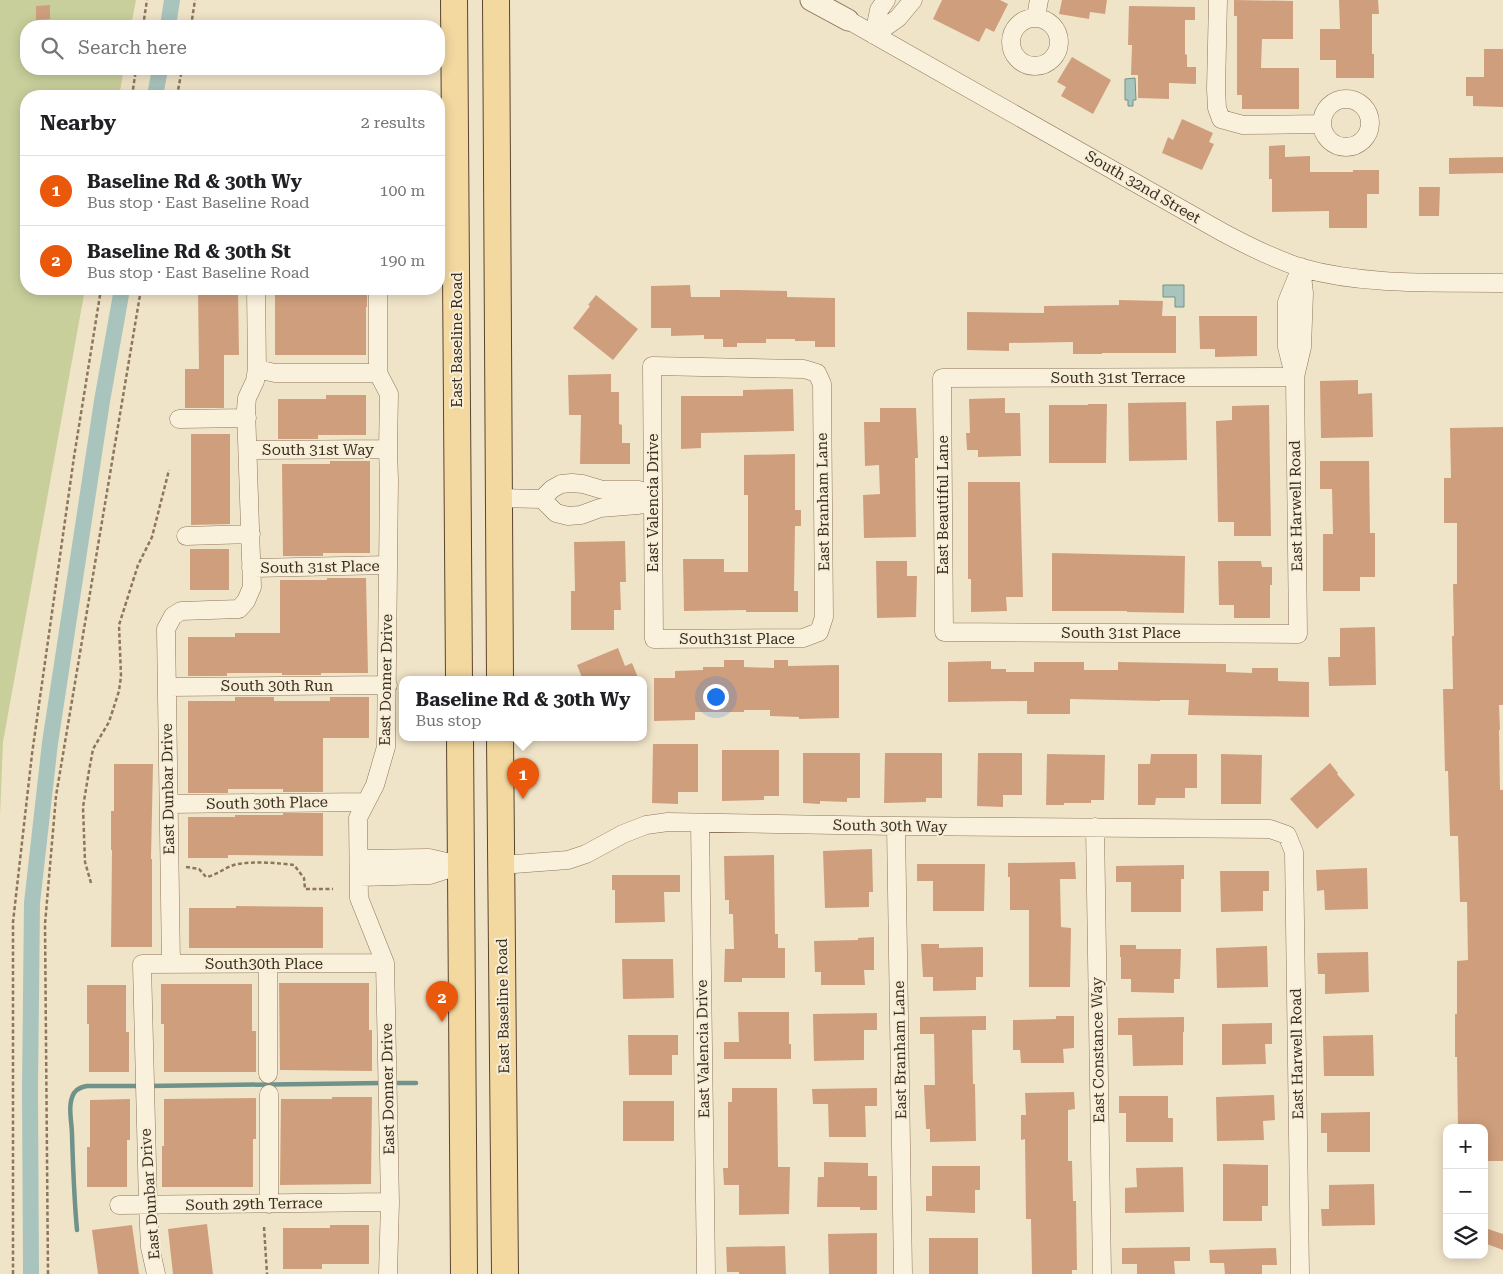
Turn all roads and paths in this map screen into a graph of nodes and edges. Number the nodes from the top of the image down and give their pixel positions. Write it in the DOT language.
graph roads {
  1 [pos="147,0"];
  2 [pos="195,0"];
  3 [pos="454,0"];
  4 [pos="496,0"];
  5 [pos="811,0"];
  6 [pos="886,0"];
  7 [pos="913,0"];
  8 [pos="1218,0"];
  9 [pos="144,20"];
  10 [pos="191,20"];
  11 [pos="848,20"];
  12 [pos="874,35"];
  13 [pos="135,75"];
  14 [pos="181,75"];
  15 [pos="133,90"];
  16 [pos="178,90"];
  17 [pos="1322,124"];
  18 [pos="1301,267"];
  19 [pos="1503,282"];
  20 [pos="100,295"];
  21 [pos="140,295"];
  22 [pos="256,295"];
  23 [pos="378,295"];
  24 [pos="652,366"];
  25 [pos="256,369"];
  26 [pos="378,374"];
  27 [pos="1295,377"];
  28 [pos="942,378"];
  29 [pos="247,418"];
  30 [pos="180,419"];
  31 [pos="388,449"];
  32 [pos="248,450"];
  33 [pos="169,470"];
  34 [pos="458,498"];
  35 [pos="499,498"];
  36 [pos="542,499"];
  37 [pos="652,499"];
  38 [pos="251,534"];
  39 [pos="186,536"];
  40 [pos="388,565"];
  41 [pos="251,568"];
  42 [pos="818,632"];
  43 [pos="944,632"];
  44 [pos="1298,634"];
  45 [pos="654,639"];
  46 [pos="459,676"];
  47 [pos="500,676"];
  48 [pos="388,685"];
  49 [pos="167,687"];
  50 [pos="460,741"];
  51 [pos="500,741"];
  52 [pos="365,802"];
  53 [pos="169,804"];
  54 [pos="700,823"];
  55 [pos="896,826"];
  56 [pos="1095,827"];
  57 [pos="1287,835"];
  58 [pos="398,858"];
  59 [pos="359,859"];
  60 [pos="461,865"];
  61 [pos="501,865"];
  62 [pos="181,867"];
  63 [pos="398,876"];
  64 [pos="359,877"];
  65 [pos="91,883"];
  66 [pos="333,889"];
  67 [pos="385,963"];
  68 [pos="142,964"];
  69 [pos="171,964"];
  70 [pos="268,964"];
  71 [pos="268,1074"];
  72 [pos="269,1094"];
  73 [pos="390,1202"];
  74 [pos="269,1204"];
  75 [pos="119,1205"];
  76 [pos="148,1205"];
  77 [pos="264,1227"];
  78 [pos="13,1274"];
  79 [pos="48,1274"];
  80 [pos="156,1274"];
  81 [pos="267,1274"];
  82 [pos="388,1274"];
  83 [pos="464,1274"];
  84 [pos="505,1274"];
  85 [pos="706,1274"];
  86 [pos="903,1274"];
  87 [pos="1102,1274"];
  88 [pos="1300,1274"];
  1 -- 9 [label="path"];
  2 -- 10 [label="path"];
  3 -- 34 [label="main road, East Baseline Road"];
  4 -- 35 [label="main road"];
  5 -- 11 [label="street, South 32nd Street"];
  6 -- 12 [label="street"];
  7 -- 12 [label="street"];
  8 -- 17 [label="street"];
  11 -- 12 [label="street, South 32nd Street"];
  12 -- 18 [label="street, South 32nd Street"];
  13 -- 15 [label="path"];
  14 -- 16 [label="path"];
  18 -- 19 [label="street, South 32nd Street"];
  18 -- 27 [label="street, East Harwell Road"];
  20 -- 78 [label="path"];
  21 -- 79 [label="path"];
  22 -- 25 [label="street"];
  23 -- 26 [label="street, East Donner Drive"];
  24 -- 37 [label="street, East Valencia Drive"];
  24 -- 42 [label="street, East Branham Lane"];
  25 -- 26 [label="street"];
  25 -- 29 [label="street"];
  26 -- 31 [label="street, East Donner Drive"];
  27 -- 28 [label="street, South 31st Terrace"];
  27 -- 44 [label="street, East Harwell Road"];
  28 -- 43 [label="street, East Beautiful Lane"];
  29 -- 30 [label="street"];
  29 -- 32 [label="street"];
  31 -- 32 [label="street, South 31st Way"];
  31 -- 40 [label="street, East Donner Drive"];
  32 -- 38 [label="street"];
  33 -- 65 [label="path"];
  34 -- 35 [label="main road"];
  34 -- 46 [label="main road, East Baseline Road"];
  35 -- 36 [label="street"];
  35 -- 47 [label="main road"];
  36 -- 37 [label="street"];
  36 -- 37 [label="street"];
  37 -- 45 [label="street, East Valencia Drive"];
  38 -- 39 [label="street"];
  38 -- 41 [label="street"];
  40 -- 41 [label="street, South 31st Place"];
  40 -- 48 [label="street, East Donner Drive"];
  41 -- 49 [label="street, East Dunbar Drive"];
  42 -- 45 [label="street, South31st Place"];
  43 -- 44 [label="street, South 31st Place"];
  48 -- 49 [label="street, South 30th Run"];
  48 -- 52 [label="street, East Donner Drive"];
  49 -- 53 [label="street, East Dunbar Drive"];
  50 -- 60 [label="main road"];
  51 -- 61 [label="main road, East Baseline Road"];
  52 -- 53 [label="street, South 30th Place"];
  52 -- 59 [label="street, East Donner Drive"];
  53 -- 69 [label="street, East Dunbar Drive"];
  54 -- 55 [label="street, South 30th Way"];
  54 -- 61 [label="street, South 30th Way"];
  54 -- 85 [label="street, East Valencia Drive"];
  55 -- 56 [label="street, South 30th Way"];
  55 -- 86 [label="street, East Branham Lane"];
  56 -- 57 [label="street, South 30th Way"];
  56 -- 87 [label="street, East Constance Way"];
  57 -- 88 [label="street, East Harwell Road"];
  58 -- 59 [label="street"];
  58 -- 60 [label="street"];
  58 -- 63 [label="street"];
  59 -- 64 [label="street, East Donner Drive"];
  60 -- 61 [label="main road"];
  60 -- 63 [label="street"];
  60 -- 83 [label="main road"];
  61 -- 84 [label="main road, East Baseline Road"];
  62 -- 66 [label="path"];
  63 -- 64 [label="street"];
  64 -- 67 [label="street, East Donner Drive"];
  67 -- 70 [label="street, South30th Place"];
  67 -- 73 [label="street, East Donner Drive"];
  68 -- 69 [label="street, South30th Place"];
  68 -- 76 [label="street, East Dunbar Drive"];
  69 -- 70 [label="street, South30th Place"];
  70 -- 71 [label="street"];
  72 -- 74 [label="street"];
  73 -- 74 [label="street, South 29th Terrace"];
  73 -- 82 [label="street, East Donner Drive"];
  74 -- 76 [label="street, South 29th Terrace"];
  75 -- 76 [label="street, South 29th Terrace"];
  76 -- 80 [label="street, East Dunbar Drive"];
  77 -- 81 [label="path"];
}
